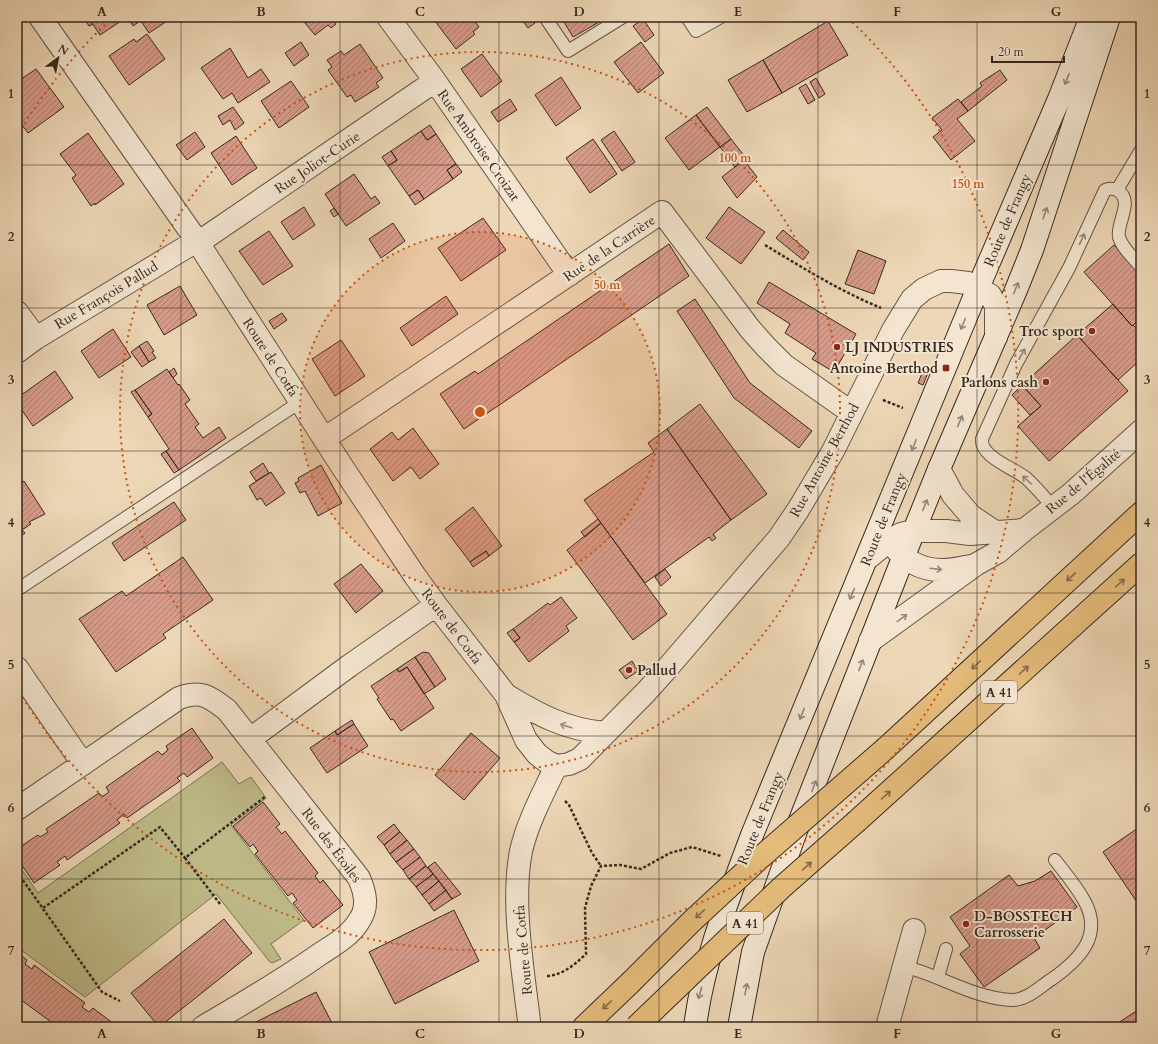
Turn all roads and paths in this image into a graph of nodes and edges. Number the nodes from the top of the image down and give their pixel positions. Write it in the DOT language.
graph roads {
  1 [pos="40,17"];
  2 [pos="388,17"];
  3 [pos="545,17"];
  4 [pos="623,17"];
  5 [pos="687,17"];
  6 [pos="721,17"];
  7 [pos="1091,17"];
  8 [pos="1109,17"];
  9 [pos="435,81"];
  10 [pos="1141,150"];
  11 [pos="1117,190"];
  12 [pos="197,241"];
  13 [pos="765,246"];
  14 [pos="1141,267"];
  15 [pos="569,275"];
  16 [pos="978,288"];
  17 [pos="17,312"];
  18 [pos="900,317"];
  19 [pos="996,337"];
  20 [pos="36,338"];
  21 [pos="17,352"];
  22 [pos="882,400"];
  23 [pos="300,402"];
  24 [pos="909,411"];
  25 [pos="852,412"];
  26 [pos="1141,431"];
  27 [pos="324,439"];
  28 [pos="939,469"];
  29 [pos="1054,508"];
  30 [pos="1141,513"];
  31 [pos="883,517"];
  32 [pos="1024,530"];
  33 [pos="914,531"];
  34 [pos="995,532"];
  35 [pos="890,540"];
  36 [pos="868,558"];
  37 [pos="903,558"];
  38 [pos="1141,564"];
  39 [pos="975,565"];
  40 [pos="17,590"];
  41 [pos="436,606"];
  42 [pos="870,641"];
  43 [pos="17,668"];
  44 [pos="506,695"];
  45 [pos="604,733"];
  46 [pos="250,739"];
  47 [pos="83,764"];
  48 [pos="552,775"];
  49 [pos="284,783"];
  50 [pos="17,809"];
  51 [pos="185,858"];
  52 [pos="1055,860"];
  53 [pos="741,864"];
  54 [pos="602,866"];
  55 [pos="17,872"];
  56 [pos="220,904"];
  57 [pos="43,908"];
  58 [pos="914,930"];
  59 [pos="946,949"];
  60 [pos="903,966"];
  61 [pos="524,976"];
  62 [pos="938,977"];
  63 [pos="120,1001"];
  64 [pos="529,1021"];
  65 [pos="203,1027"];
  66 [pos="584,1027"];
  67 [pos="636,1027"];
  68 [pos="694,1027"];
  69 [pos="739,1027"];
  70 [pos="887,1027"];
  1 -- 12 [label="street, Route de Cotfa"];
  2 -- 9 [label="street, Rue Ambroise Croizat"];
  3 -- 4 [label="lane"];
  5 -- 6 [label="lane"];
  7 -- 16 [label="street, Route de Frangy, one-way"];
  19 -- 8 [label="street, one-way"];
  9 -- 12 [label="street, Rue Joliot-Curie"];
  9 -- 15 [label="street, Rue Ambroise Croizat"];
  10 -- 11 [label="lane"];
  11 -- 14 [label="lane"];
  29 -- 11 [label="lane, one-way"];
  12 -- 20 [label="street, Rue François Pallud"];
  12 -- 23 [label="street, Route de Cotfa"];
  13 -- 18 [label="path"];
  15 -- 25 [label="street, Rue de la Carrière"];
  15 -- 27 [label="street, Rue de la Carrière"];
  16 -- 18 [label="street, Rue Antoine Berthod"];
  16 -- 19 [label="street"];
  16 -- 31 [label="street, Route de Frangy, one-way"];
  17 -- 20 [label="street"];
  18 -- 25 [label="street, Rue Antoine Berthod"];
  28 -- 19 [label="street, one-way"];
  20 -- 21 [label="street, Rue François Pallud"];
  22 -- 24 [label="path"];
  23 -- 27 [label="street, Route de Cotfa"];
  23 -- 40 [label="lane"];
  25 -- 45 [label="street, Rue Antoine Berthod"];
  26 -- 29 [label="street, Rue de l'Égalité"];
  27 -- 41 [label="street, Route de Cotfa"];
  33 -- 28 [label="street, one-way"];
  28 -- 34 [label="street"];
  29 -- 32 [label="street, Rue de l'Égalité"];
  30 -- 66 [label="highway, A 41, one-way, bridge"];
  31 -- 35 [label="street, Rue de l'Égalité"];
  31 -- 36 [label="street, Route de Frangy"];
  32 -- 34 [label="street"];
  32 -- 39 [label="street, Rue de l'Égalité"];
  33 -- 34 [label="street"];
  33 -- 35 [label="street"];
  33 -- 37 [label="street"];
  35 -- 36 [label="street"];
  35 -- 37 [label="street, Rue de l'Égalité"];
  36 -- 53 [label="street, Route de Frangy, one-way"];
  37 -- 39 [label="street, Rue de l'Égalité, one-way"];
  37 -- 42 [label="street"];
  67 -- 38 [label="highway, A 41, one-way, bridge"];
  42 -- 39 [label="street, Rue de l'Égalité, one-way"];
  41 -- 44 [label="street, Route de Cotfa"];
  41 -- 46 [label="street"];
  69 -- 42 [label="street, one-way"];
  43 -- 47 [label="street"];
  45 -- 44 [label="street, Route de Cotfa, one-way"];
  44 -- 48 [label="street, Route de Cotfa"];
  45 -- 48 [label="street"];
  46 -- 47 [label="street, Rue des Étoiles"];
  46 -- 49 [label="street, Rue des Étoiles"];
  47 -- 50 [label="street, Rue des Étoiles"];
  48 -- 54 [label="path"];
  48 -- 61 [label="street, Route de Cotfa"];
  49 -- 51 [label="path"];
  49 -- 65 [label="street, Rue des Étoiles"];
  51 -- 56 [label="path"];
  51 -- 57 [label="path"];
  52 -- 62 [label="lane"];
  53 -- 54 [label="path"];
  53 -- 68 [label="street, Route de Frangy, one-way"];
  54 -- 61 [label="path"];
  55 -- 57 [label="path"];
  57 -- 63 [label="path"];
  58 -- 60 [label="street"];
  59 -- 62 [label="lane"];
  60 -- 62 [label="lane"];
  60 -- 70 [label="street"];
  61 -- 64 [label="street, Route de Cotfa"];
}
